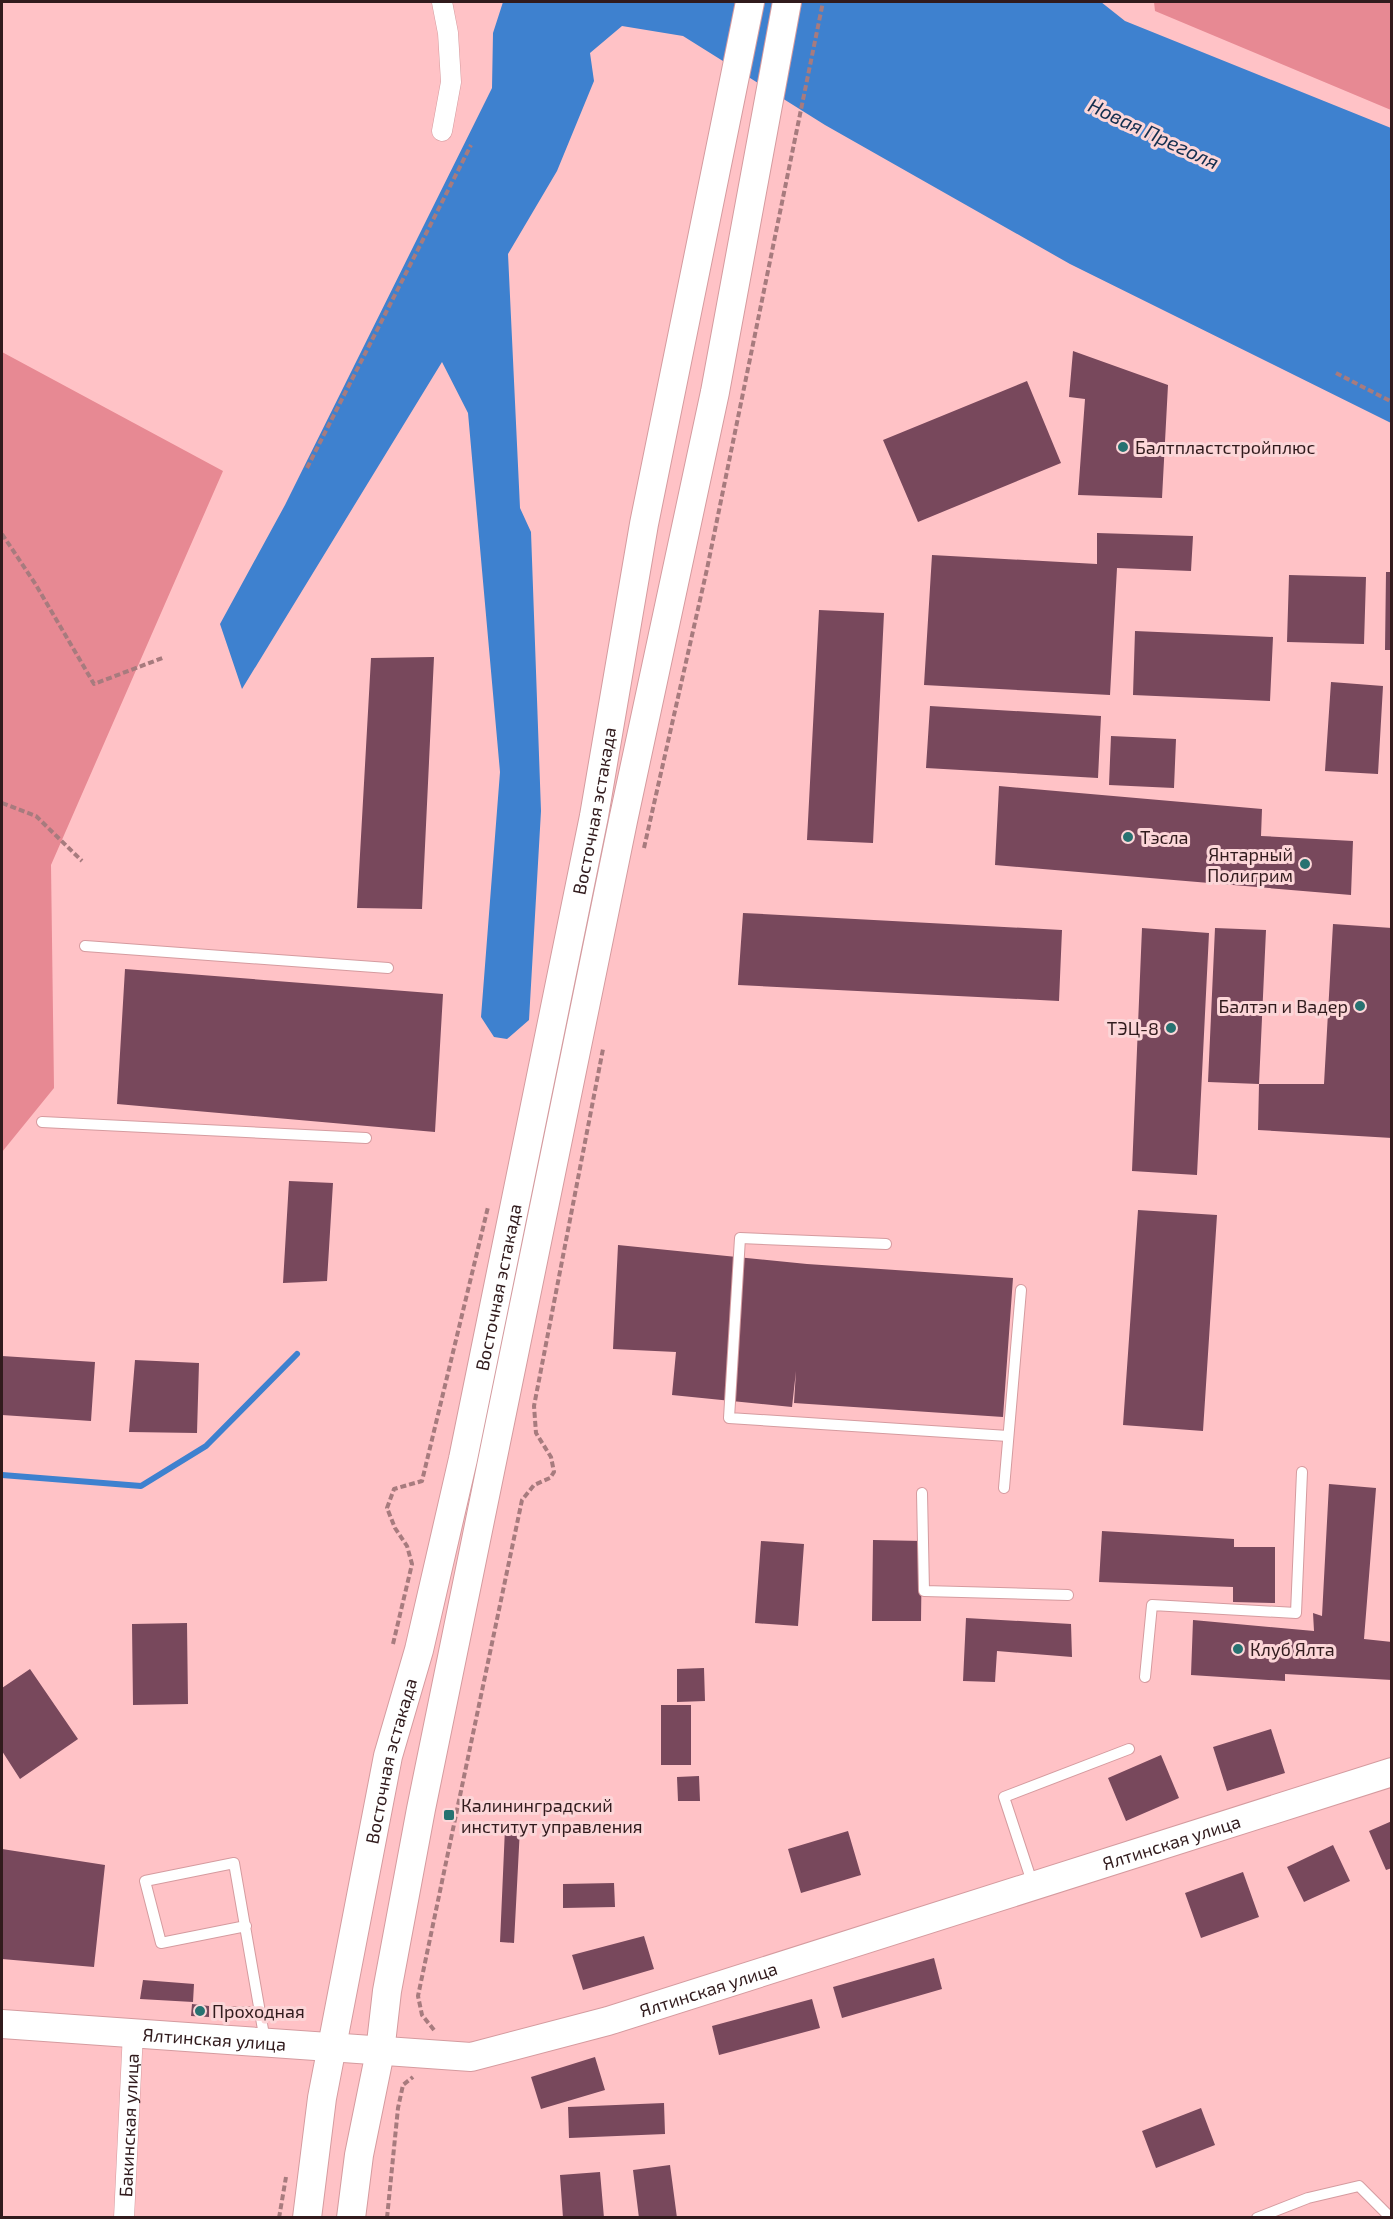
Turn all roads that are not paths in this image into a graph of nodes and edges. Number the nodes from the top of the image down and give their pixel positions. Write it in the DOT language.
graph roads {
  1 [pos="442,2"];
  2 [pos="750,2"];
  3 [pos="787,2"];
  4 [pos="442,131"];
  5 [pos="85,946"];
  6 [pos="388,968"];
  7 [pos="42,1122"];
  8 [pos="366,1138"];
  9 [pos="886,1244"];
  10 [pos="1021,1290"];
  11 [pos="1008,1436"];
  12 [pos="1302,1472"];
  13 [pos="1004,1488"];
  14 [pos="922,1493"];
  15 [pos="1068,1594"];
  16 [pos="1144,1677"];
  17 [pos="1129,1749"];
  18 [pos="1392,1772"];
  19 [pos="1033,1885"];
  20 [pos="246,1926"];
  21 [pos="217,2012"];
  22 [pos="260,2012"];
  23 [pos="2,2024"];
  24 [pos="134,2032"];
  25 [pos="265,2042"];
  26 [pos="332,2046"];
  27 [pos="380,2052"];
  28 [pos="124,2217"];
  29 [pos="308,2217"];
  30 [pos="351,2217"];
  31 [pos="1257,2217"];
  32 [pos="1391,2217"];
  1 -- 4 [label="street"];
  2 -- 26 [label="main road, Восточная эстакада"];
  3 -- 27 [label="main road, Восточная эстакада"];
  5 -- 6 [label="lane"];
  7 -- 8 [label="lane"];
  9 -- 11 [label="lane"];
  10 -- 11 [label="lane"];
  11 -- 13 [label="lane"];
  12 -- 16 [label="lane"];
  14 -- 15 [label="lane"];
  17 -- 19 [label="lane"];
  18 -- 19 [label="main road, Ялтинская улица"];
  19 -- 27 [label="main road, Ялтинская улица"];
  20 -- 20 [label="lane"];
  20 -- 22 [label="lane"];
  21 -- 22 [label="lane"];
  22 -- 25 [label="lane"];
  23 -- 24 [label="main road, Ялтинская улица"];
  24 -- 25 [label="main road, Ялтинская улица"];
  24 -- 28 [label="street, Бакинская улица"];
  25 -- 26 [label="main road, Ялтинская улица"];
  26 -- 27 [label="main road, Ялтинская улица"];
  26 -- 29 [label="main road, Восточная эстакада"];
  27 -- 30 [label="main road, Восточная эстакада"];
  31 -- 32 [label="lane"];
}
